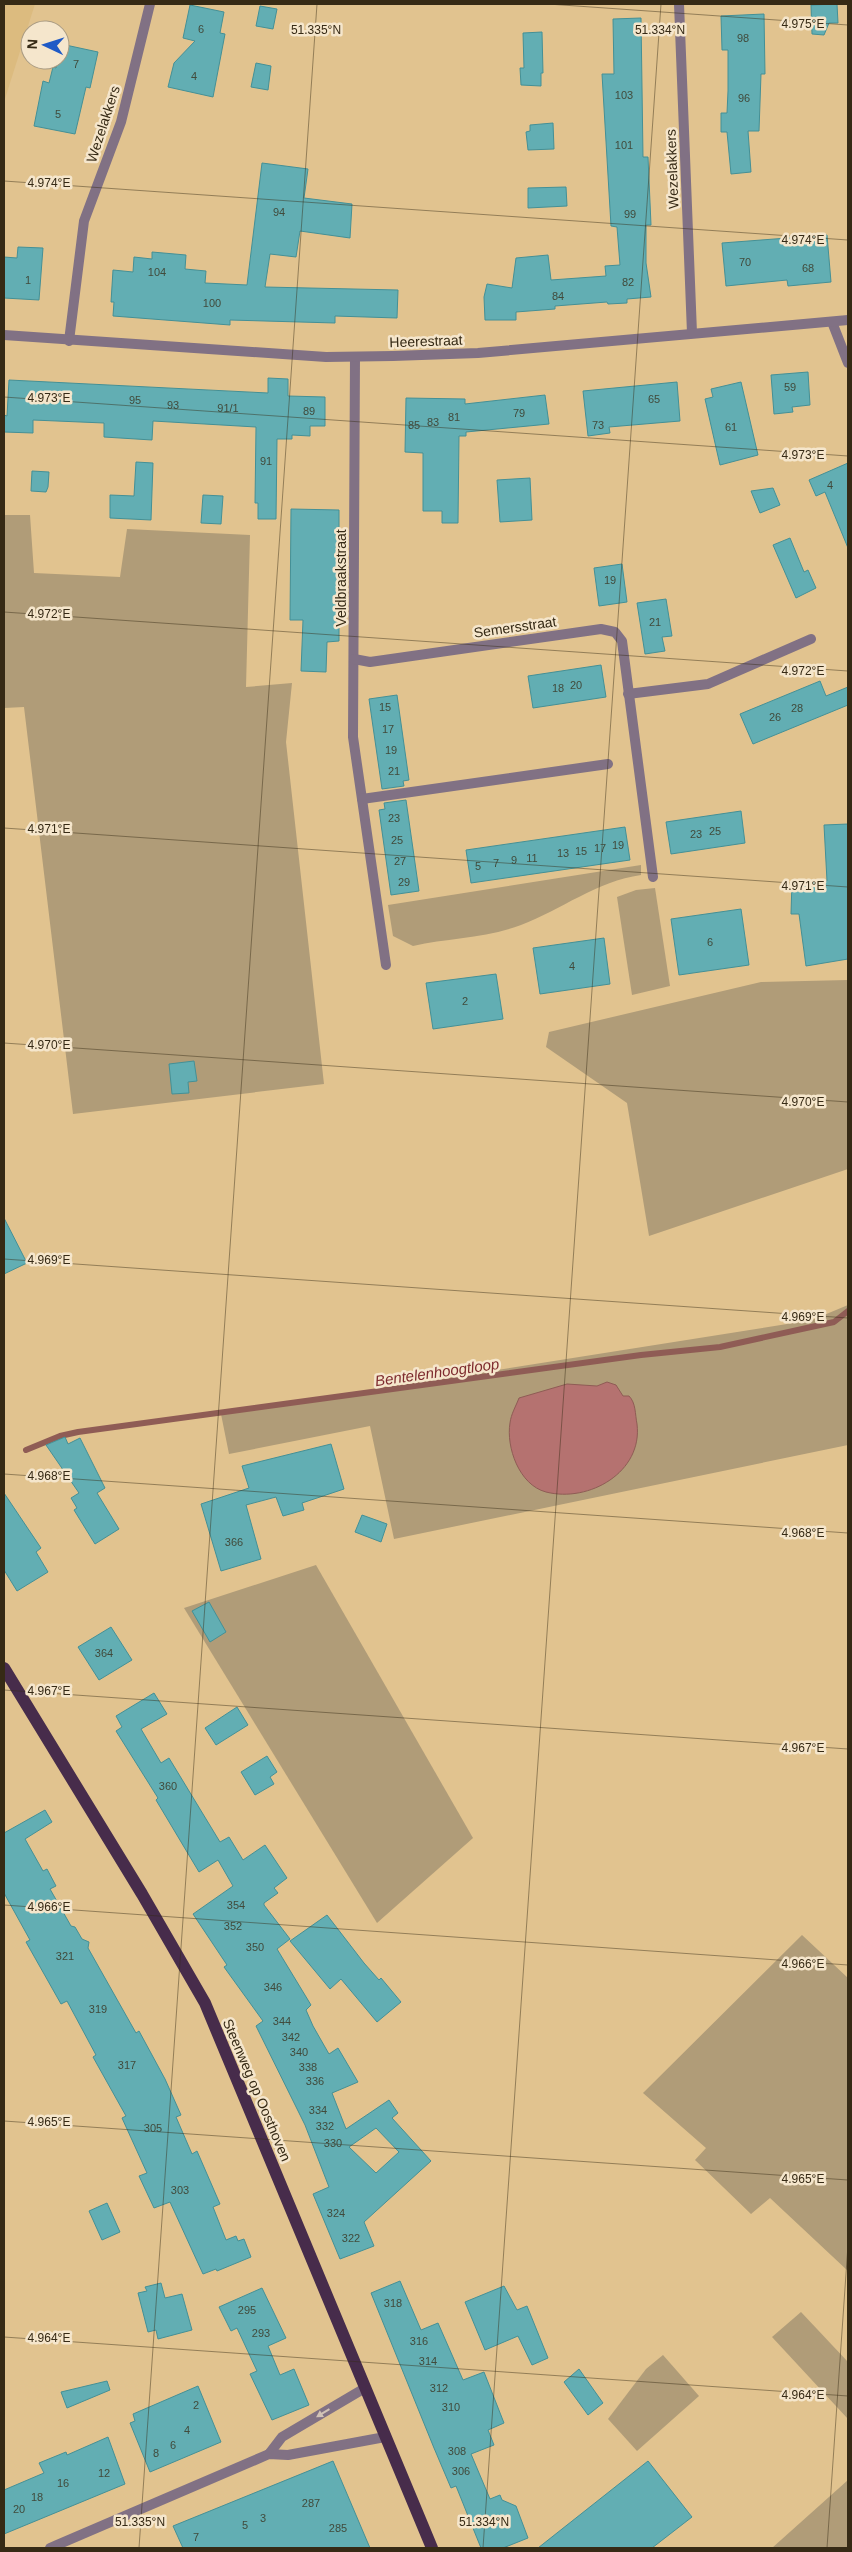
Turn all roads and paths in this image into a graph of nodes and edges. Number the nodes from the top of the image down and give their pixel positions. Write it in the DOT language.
graph roads {
  1 [pos="150,4"];
  2 [pos="679,4"];
  3 [pos="848,320"];
  4 [pos="832,322"];
  5 [pos="692,333"];
  6 [pos="4,335"];
  7 [pos="69,341"];
  8 [pos="355,357"];
  9 [pos="848,363"];
  10 [pos="811,640"];
  11 [pos="354,660"];
  12 [pos="628,694"];
  13 [pos="608,764"];
  14 [pos="362,799"];
  15 [pos="653,877"];
  16 [pos="386,965"];
  17 [pos="4,1668"];
  18 [pos="365,2388"];
  19 [pos="385,2437"];
  20 [pos="269,2454"];
  21 [pos="54,2547"];
  22 [pos="432,2548"];
  1 -- 7 [label="street, Wezelakkers"];
  2 -- 5 [label="street, Wezelakkers"];
  3 -- 4 [label="street, Heerestraat"];
  4 -- 5 [label="street, Heerestraat"];
  4 -- 9 [label="street"];
  5 -- 8 [label="street, Heerestraat"];
  6 -- 7 [label="street, Heerestraat"];
  7 -- 8 [label="street, Heerestraat"];
  8 -- 11 [label="street, Veldbraakstraat"];
  10 -- 12 [label="street"];
  11 -- 12 [label="street, Semersstraat"];
  11 -- 14 [label="street, Veldbraakstraat"];
  12 -- 15 [label="street, Semersstraat"];
  13 -- 14 [label="street"];
  14 -- 16 [label="street, Veldbraakstraat"];
  17 -- 18 [label="main road, Steenweg op Oosthoven"];
  18 -- 19 [label="main road, Steenweg op Oosthoven"];
  18 -- 20 [label="street, one-way"];
  19 -- 20 [label="street"];
  19 -- 22 [label="main road, Steenweg op Oosthoven"];
  20 -- 21 [label="street"];
}
